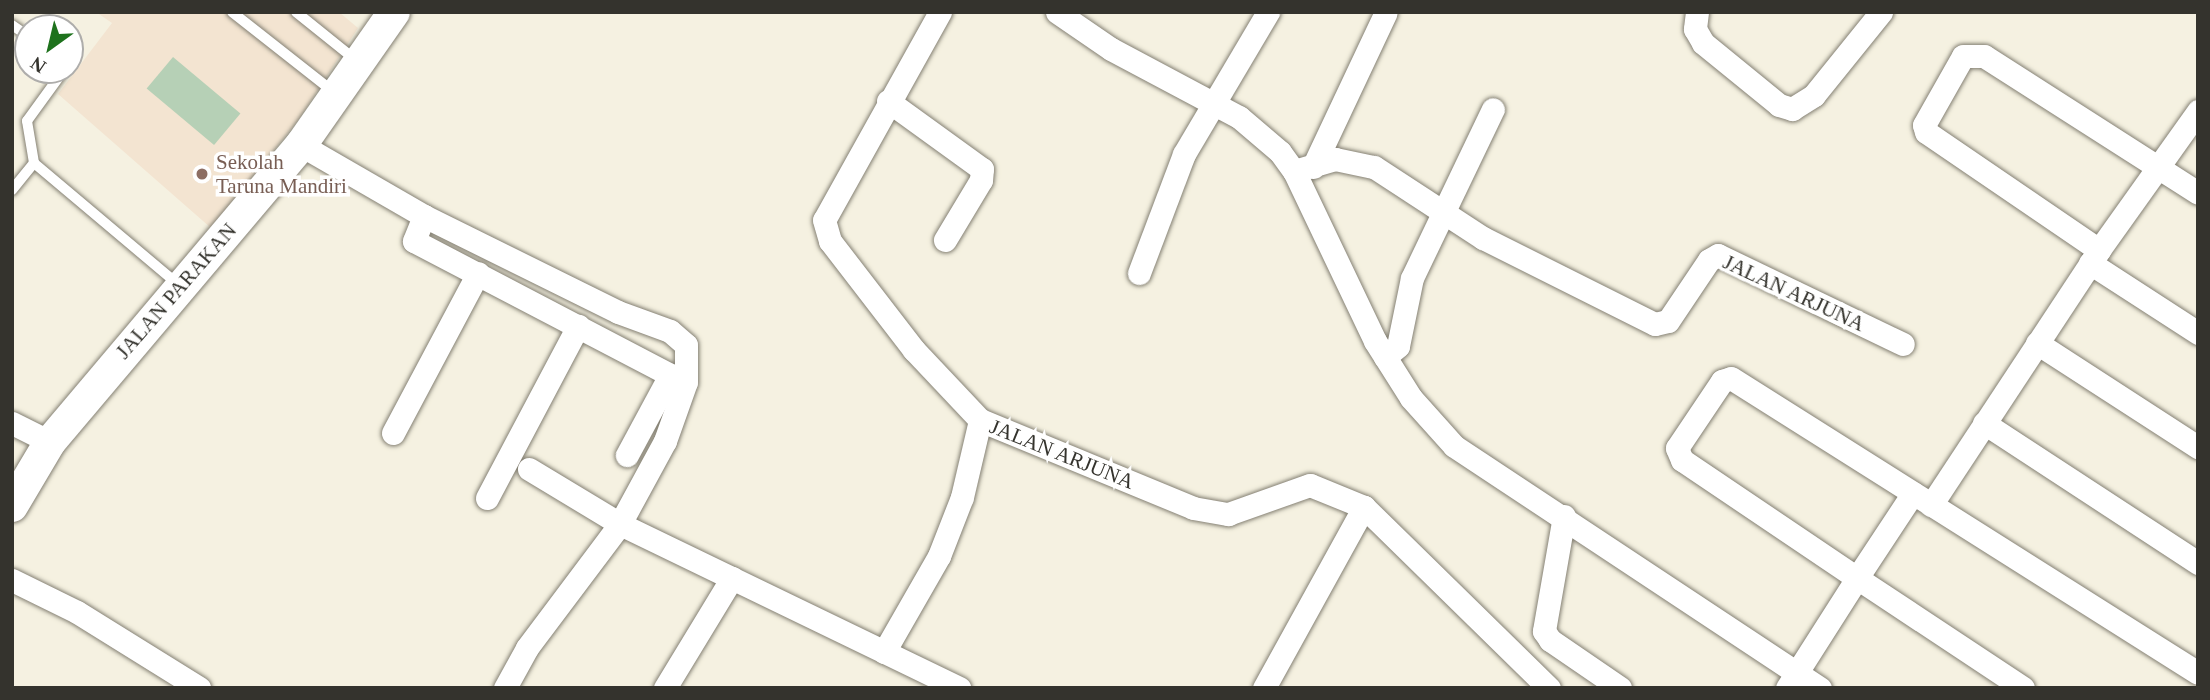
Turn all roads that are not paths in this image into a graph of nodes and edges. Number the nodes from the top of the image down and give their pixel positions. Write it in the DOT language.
graph roads {
  1 [pos="232,12"];
  2 [pos="296,12"];
  3 [pos="394,12"];
  4 [pos="940,12"];
  5 [pos="1056,12"];
  6 [pos="1268,12"];
  7 [pos="1386,12"];
  8 [pos="1696,12"];
  9 [pos="1881,12"];
  10 [pos="359,63"];
  11 [pos="54,84"];
  12 [pos="337,94"];
  13 [pos="1213,101"];
  14 [pos="888,102"];
  15 [pos="1493,109"];
  16 [pos="2198,111"];
  17 [pos="301,145"];
  18 [pos="34,163"];
  19 [pos="2159,165"];
  20 [pos="1303,169"];
  21 [pos="12,190"];
  22 [pos="2198,193"];
  23 [pos="1445,215"];
  24 [pos="424,216"];
  25 [pos="945,240"];
  26 [pos="2094,256"];
  27 [pos="478,273"];
  28 [pos="1139,273"];
  29 [pos="180,285"];
  30 [pos="578,326"];
  31 [pos="2198,333"];
  32 [pos="2037,343"];
  33 [pos="1903,344"];
  34 [pos="1385,357"];
  35 [pos="980,420"];
  36 [pos="12,423"];
  37 [pos="1984,423"];
  38 [pos="393,433"];
  39 [pos="50,442"];
  40 [pos="2198,447"];
  41 [pos="627,455"];
  42 [pos="529,468"];
  43 [pos="487,498"];
  44 [pos="1922,499"];
  45 [pos="12,506"];
  46 [pos="1364,507"];
  47 [pos="1564,516"];
  48 [pos="620,524"];
  49 [pos="2198,563"];
  50 [pos="732,578"];
  51 [pos="1857,578"];
  52 [pos="12,580"];
  53 [pos="884,652"];
  54 [pos="2198,673"];
  55 [pos="1792,680"];
  56 [pos="199,688"];
  57 [pos="505,688"];
  58 [pos="665,688"];
  59 [pos="959,688"];
  60 [pos="1264,688"];
  61 [pos="1549,688"];
  62 [pos="1620,688"];
  63 [pos="1820,688"];
  64 [pos="2024,688"];
  1 -- 12 [label="lane"];
  2 -- 10 [label="lane"];
  3 -- 10 [label="street, JALAN PARAKAN"];
  4 -- 14 [label="street, JALAN ARJUNA"];
  5 -- 13 [label="street"];
  6 -- 13 [label="street"];
  7 -- 20 [label="street"];
  8 -- 9 [label="street"];
  10 -- 12 [label="street, JALAN PARAKAN"];
  11 -- 18 [label="lane"];
  12 -- 17 [label="street, JALAN PARAKAN"];
  13 -- 20 [label="street"];
  13 -- 28 [label="street"];
  14 -- 25 [label="street"];
  14 -- 35 [label="street, JALAN ARJUNA"];
  15 -- 23 [label="street"];
  16 -- 19 [label="street"];
  17 -- 24 [label="street"];
  17 -- 39 [label="street, JALAN PARAKAN"];
  18 -- 21 [label="lane"];
  18 -- 29 [label="lane"];
  19 -- 22 [label="street"];
  19 -- 26 [label="street"];
  19 -- 26 [label="street"];
  20 -- 23 [label="street, JALAN ARJUNA"];
  20 -- 34 [label="street"];
  23 -- 33 [label="street, JALAN ARJUNA"];
  23 -- 34 [label="street"];
  24 -- 27 [label="street"];
  24 -- 48 [label="street"];
  26 -- 31 [label="street"];
  26 -- 32 [label="street"];
  27 -- 30 [label="street"];
  27 -- 38 [label="street"];
  30 -- 41 [label="street"];
  30 -- 43 [label="street"];
  32 -- 37 [label="street"];
  32 -- 40 [label="street"];
  34 -- 47 [label="street"];
  35 -- 46 [label="street, JALAN ARJUNA"];
  35 -- 53 [label="street"];
  36 -- 39 [label="street"];
  37 -- 44 [label="street"];
  37 -- 49 [label="street"];
  39 -- 45 [label="street, JALAN PARAKAN"];
  42 -- 48 [label="street"];
  44 -- 51 [label="street"];
  44 -- 51 [label="street"];
  44 -- 54 [label="street"];
  46 -- 60 [label="street"];
  46 -- 61 [label="street, JALAN ARJUNA"];
  47 -- 55 [label="street"];
  47 -- 62 [label="street"];
  48 -- 50 [label="street"];
  48 -- 57 [label="street"];
  50 -- 53 [label="street"];
  50 -- 58 [label="street"];
  51 -- 55 [label="street"];
  51 -- 64 [label="street"];
  52 -- 56 [label="street"];
  53 -- 59 [label="street"];
  55 -- 63 [label="street"];
}
